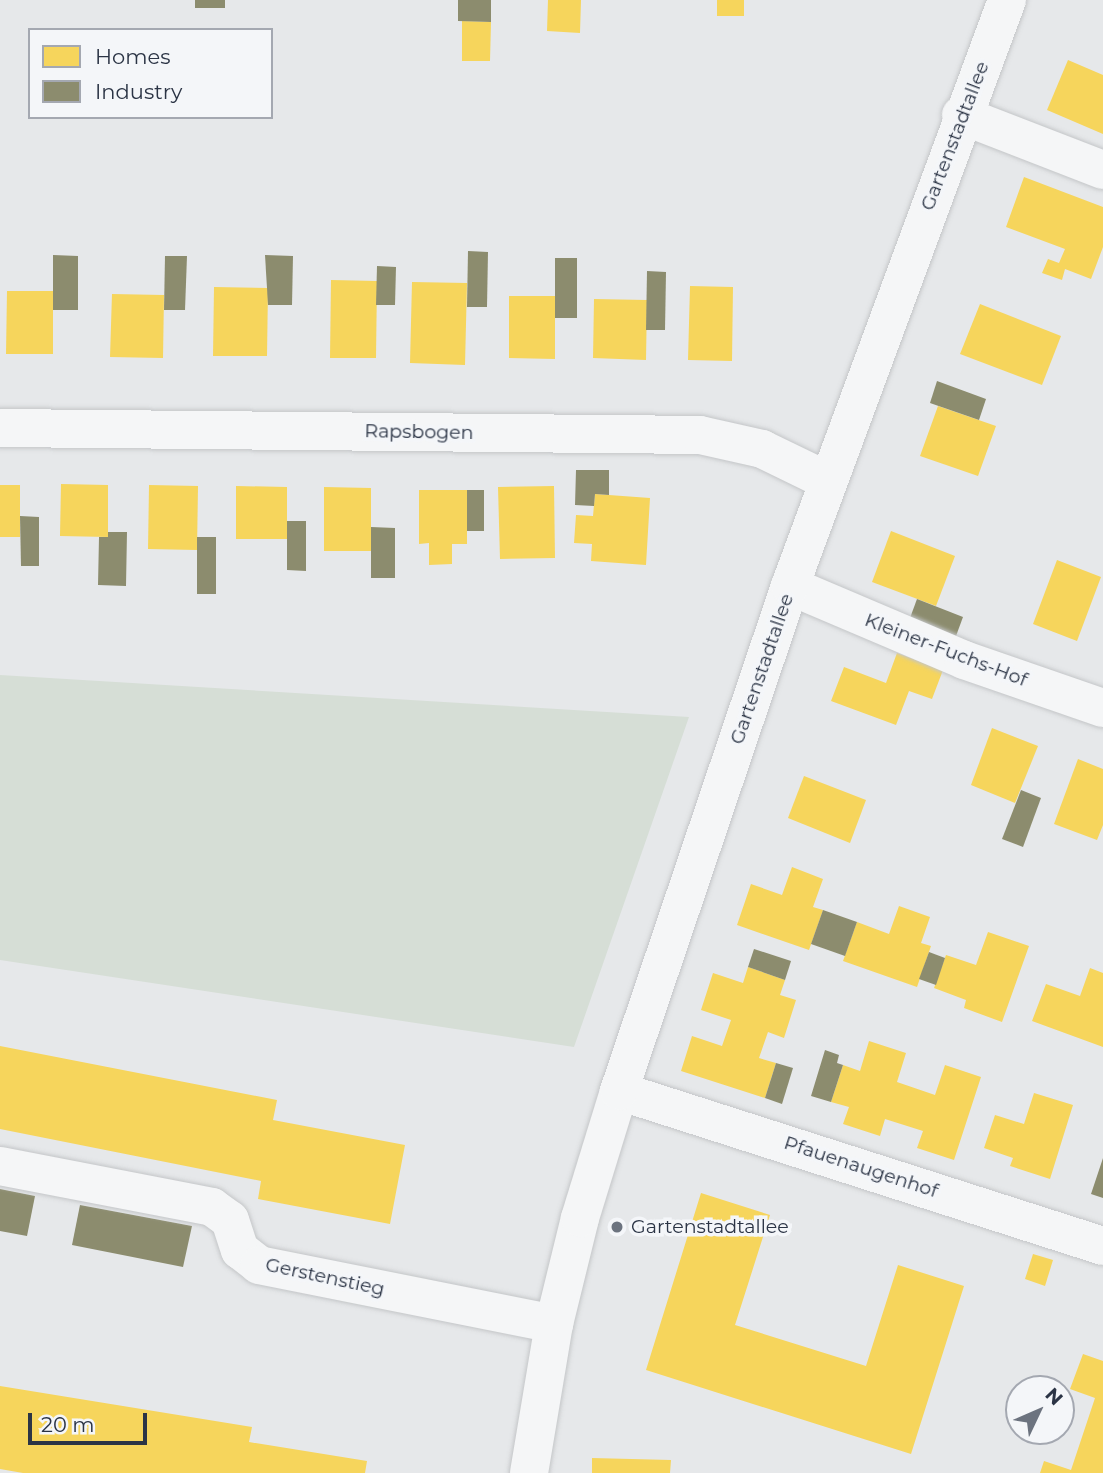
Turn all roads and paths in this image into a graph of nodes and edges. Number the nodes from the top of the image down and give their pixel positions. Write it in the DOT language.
graph roads {
  1 [pos="1007,0"];
  2 [pos="961,115"];
  3 [pos="1103,170"];
  4 [pos="0,428"];
  5 [pos="828,481"];
  6 [pos="790,586"];
  7 [pos="1103,708"];
  8 [pos="619,1091"];
  9 [pos="0,1166"];
  10 [pos="1103,1246"];
  11 [pos="554,1324"];
  12 [pos="529,1473"];
  1 -- 2 [label="street, Gartenstadtallee"];
  2 -- 3 [label="street"];
  2 -- 5 [label="street, Gartenstadtallee"];
  4 -- 5 [label="street, Rapsbogen"];
  5 -- 6 [label="street, Gartenstadtallee"];
  6 -- 7 [label="street, Kleiner-Fuchs-Hof"];
  6 -- 8 [label="street, Gartenstadtallee"];
  8 -- 10 [label="street, Pfauenaugenhof"];
  8 -- 11 [label="street, Gartenstadtallee"];
  9 -- 11 [label="street, Gerstenstieg"];
  11 -- 12 [label="street, Gartenstadtallee"];
}
